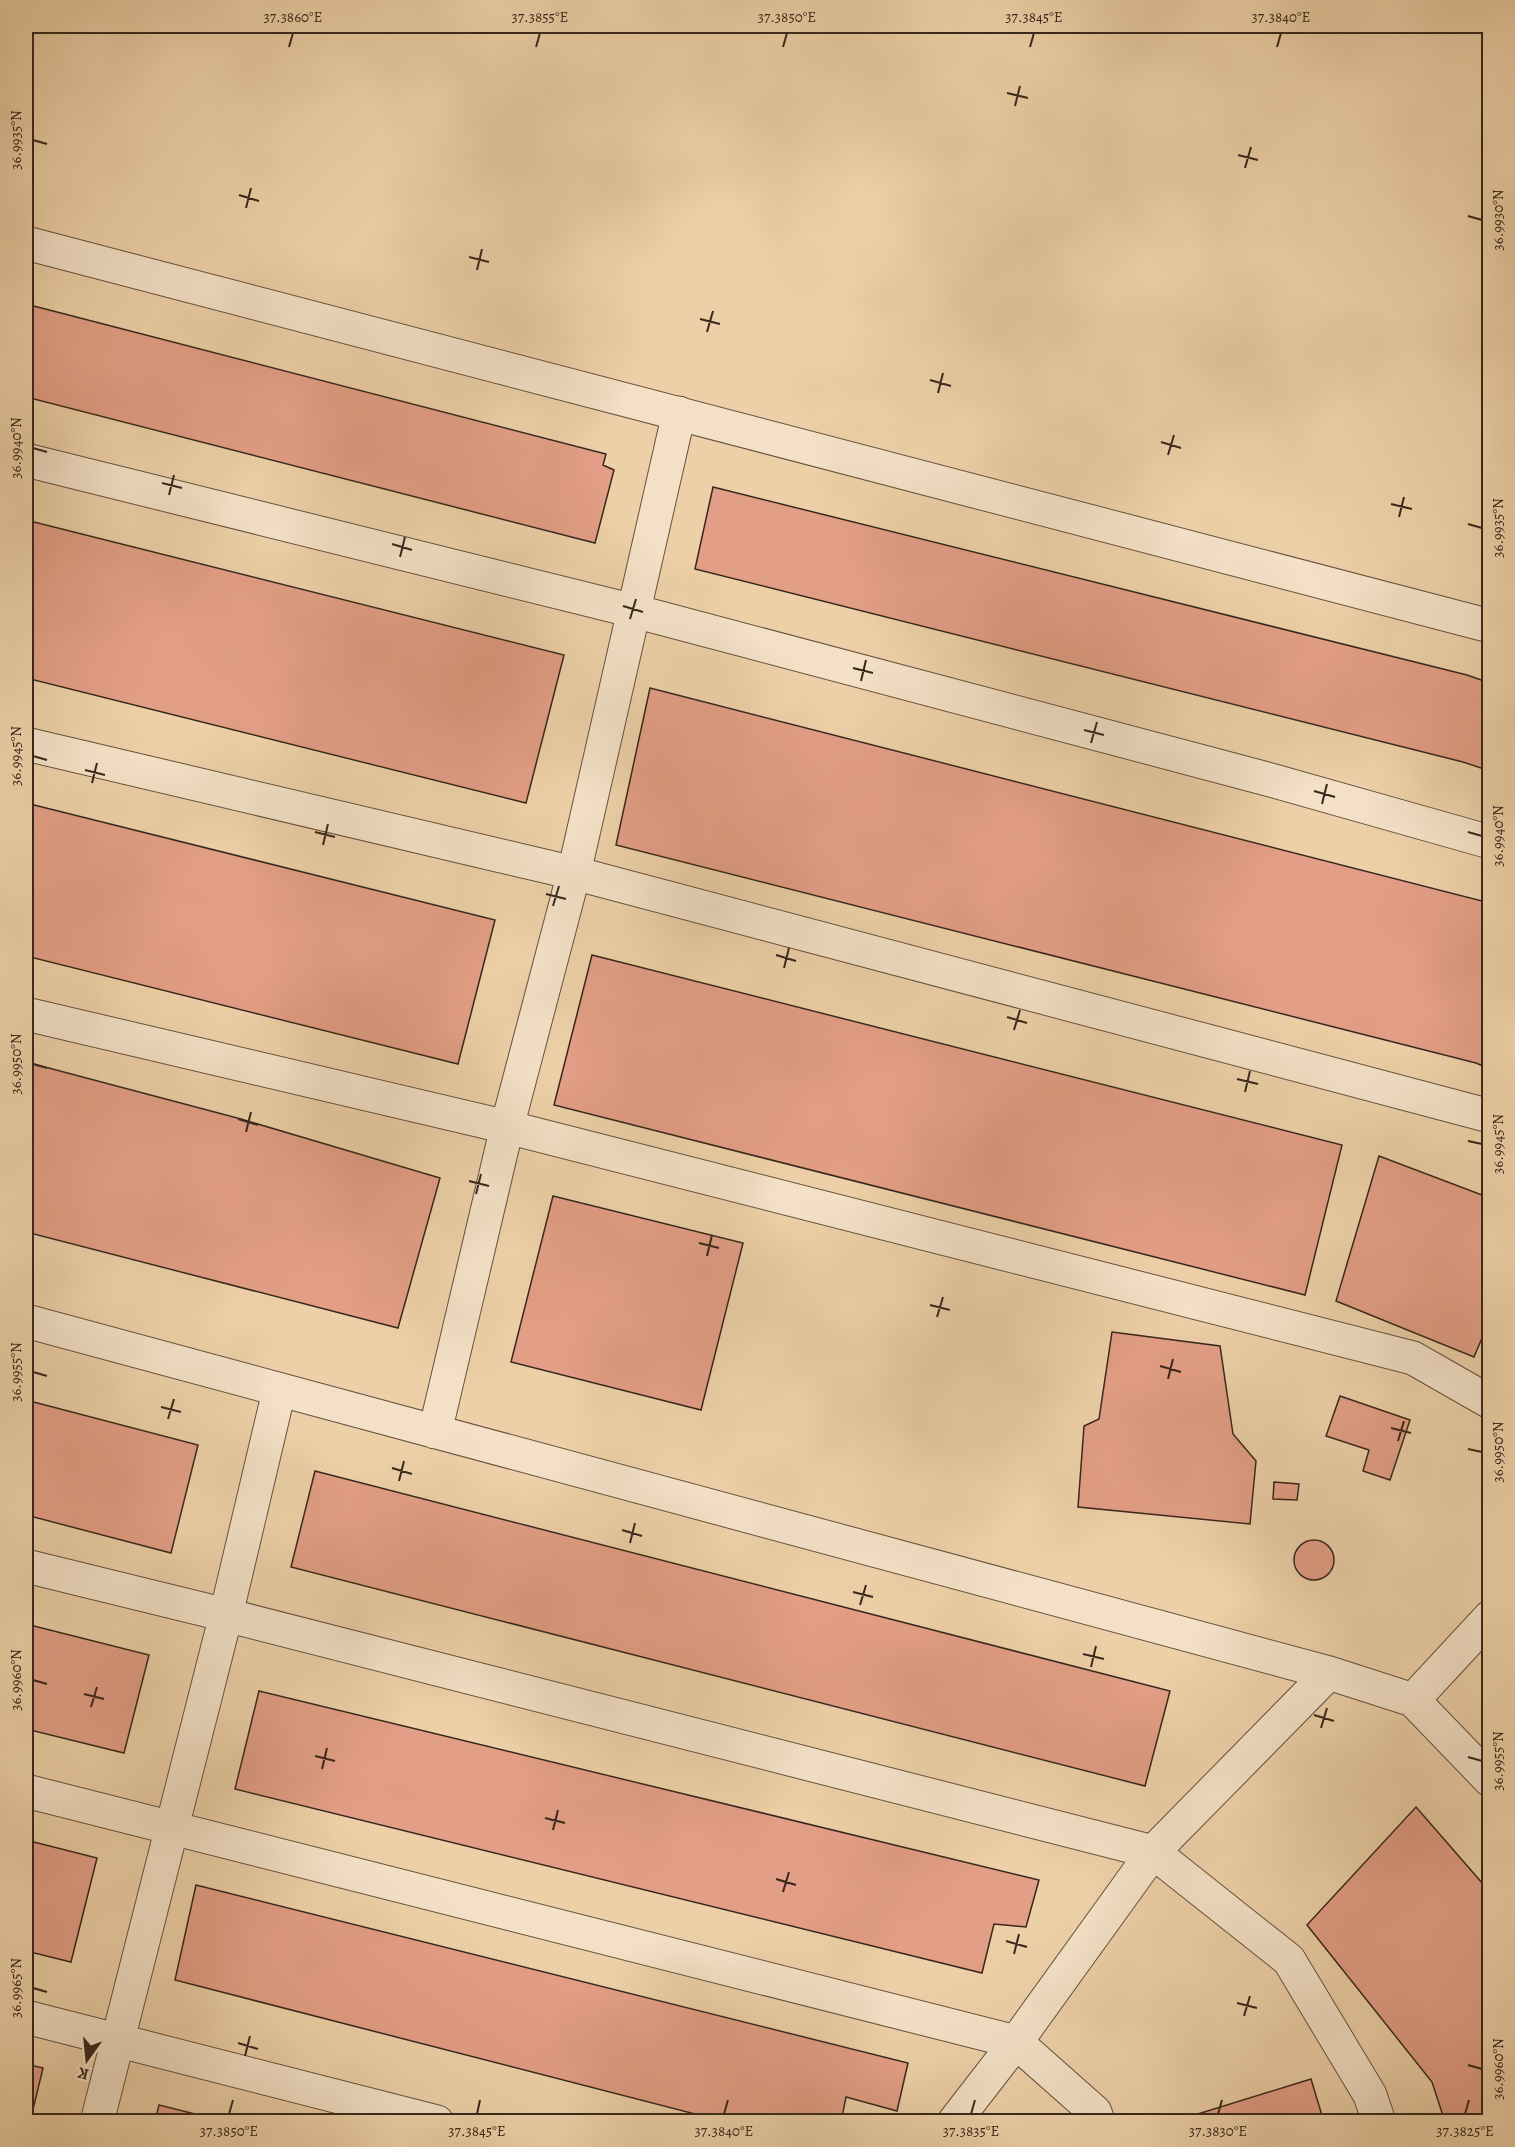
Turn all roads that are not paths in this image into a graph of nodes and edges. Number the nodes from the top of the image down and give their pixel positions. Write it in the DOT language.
graph roads {
  1 [pos="26,243"];
  2 [pos="679,414"];
  3 [pos="26,460"];
  4 [pos="634,612"];
  5 [pos="1490,626"];
  6 [pos="26,744"];
  7 [pos="1490,842"];
  8 [pos="574,873"];
  9 [pos="26,1014"];
  10 [pos="1490,1116"];
  11 [pos="507,1127"];
  12 [pos="26,1321"];
  13 [pos="279,1391"];
  14 [pos="1490,1402"];
  15 [pos="435,1432"];
  16 [pos="26,1566"];
  17 [pos="226,1615"];
  18 [pos="1490,1617"];
  19 [pos="1329,1673"];
  20 [pos="1413,1700"];
  21 [pos="1490,1780"];
  22 [pos="26,1791"];
  23 [pos="171,1828"];
  24 [pos="1153,1852"];
  25 [pos="26,2017"];
  26 [pos="119,2039"];
  27 [pos="1016,2042"];
  28 [pos="97,2121"];
  29 [pos="437,2121"];
  30 [pos="954,2121"];
  31 [pos="1098,2121"];
  32 [pos="1379,2121"];
  1 -- 2 [label="street"];
  2 -- 4 [label="street"];
  2 -- 5 [label="street"];
  3 -- 4 [label="street"];
  4 -- 7 [label="street"];
  4 -- 8 [label="street"];
  6 -- 8 [label="street"];
  8 -- 10 [label="street"];
  8 -- 11 [label="street"];
  9 -- 11 [label="street"];
  11 -- 14 [label="street"];
  11 -- 15 [label="street"];
  12 -- 13 [label="street"];
  13 -- 15 [label="street"];
  13 -- 17 [label="street"];
  15 -- 19 [label="street"];
  16 -- 17 [label="street"];
  17 -- 23 [label="street"];
  17 -- 24 [label="street"];
  18 -- 20 [label="street"];
  19 -- 20 [label="street"];
  19 -- 24 [label="street"];
  20 -- 21 [label="street"];
  22 -- 23 [label="street"];
  23 -- 26 [label="street"];
  23 -- 27 [label="street"];
  24 -- 27 [label="street"];
  24 -- 32 [label="street"];
  25 -- 26 [label="street"];
  26 -- 28 [label="street"];
  26 -- 29 [label="street"];
  27 -- 30 [label="street"];
  27 -- 31 [label="street"];
}
